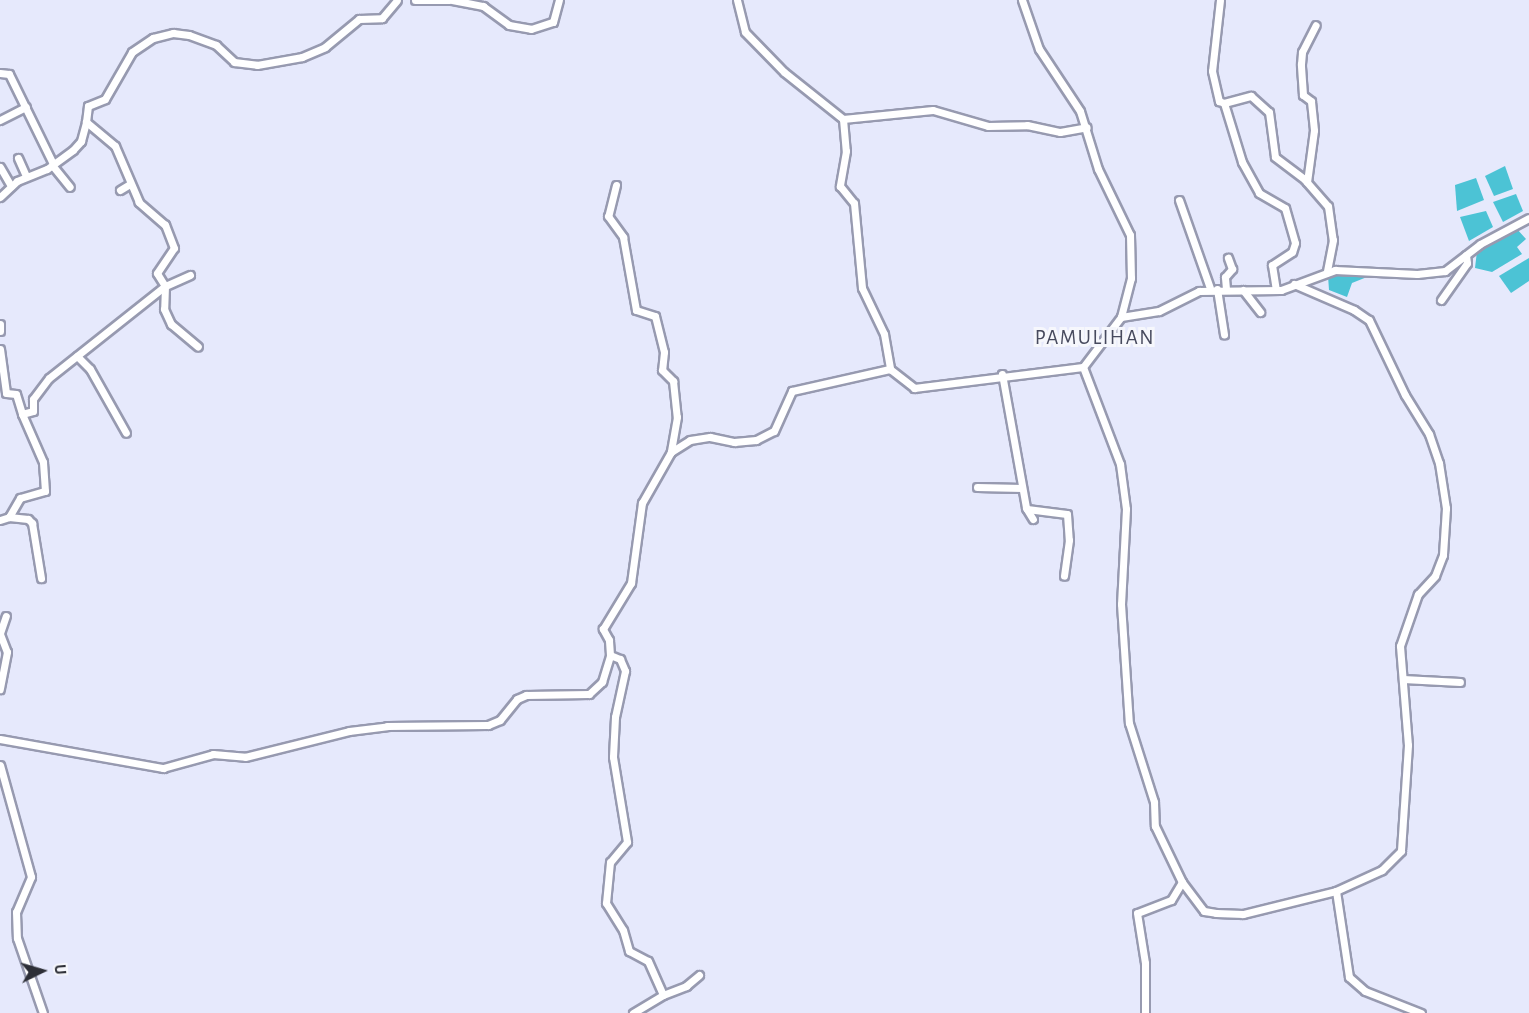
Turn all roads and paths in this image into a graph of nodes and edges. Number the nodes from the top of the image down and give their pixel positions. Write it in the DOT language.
graph roads {
  1 [pos="397,0"];
  2 [pos="415,0"];
  3 [pos="451,0"];
  4 [pos="559,0"];
  5 [pos="737,0"];
  6 [pos="1022,0"];
  7 [pos="1220,0"];
  8 [pos="1316,25"];
  9 [pos="0,73"];
  10 [pos="1224,103"];
  11 [pos="26,107"];
  12 [pos="843,119"];
  13 [pos="0,120"];
  14 [pos="86,123"];
  15 [pos="1087,127"];
  16 [pos="18,158"];
  17 [pos="53,165"];
  18 [pos="0,167"];
  19 [pos="26,176"];
  20 [pos="1307,182"];
  21 [pos="130,184"];
  22 [pos="616,185"];
  23 [pos="11,186"];
  24 [pos="70,187"];
  25 [pos="120,190"];
  26 [pos="0,197"];
  27 [pos="1179,200"];
  28 [pos="1529,218"];
  29 [pos="1466,255"];
  30 [pos="1228,258"];
  31 [pos="1327,272"];
  32 [pos="190,275"];
  33 [pos="1294,285"];
  34 [pos="165,286"];
  35 [pos="1214,288"];
  36 [pos="1226,289"];
  37 [pos="1243,290"];
  38 [pos="1276,290"];
  39 [pos="1441,300"];
  40 [pos="1260,312"];
  41 [pos="1121,317"];
  42 [pos="0,324"];
  43 [pos="0,331"];
  44 [pos="1224,334"];
  45 [pos="198,347"];
  46 [pos="0,349"];
  47 [pos="76,356"];
  48 [pos="1083,367"];
  49 [pos="890,369"];
  50 [pos="1002,374"];
  51 [pos="22,414"];
  52 [pos="126,433"];
  53 [pos="671,452"];
  54 [pos="976,487"];
  55 [pos="1022,488"];
  56 [pos="1026,509"];
  57 [pos="9,517"];
  58 [pos="1033,519"];
  59 [pos="0,520"];
  60 [pos="1064,576"];
  61 [pos="41,578"];
  62 [pos="6,616"];
  63 [pos="0,634"];
  64 [pos="610,655"];
  65 [pos="1403,679"];
  66 [pos="1460,682"];
  67 [pos="0,689"];
  68 [pos="0,739"];
  69 [pos="0,765"];
  70 [pos="1182,882"];
  71 [pos="1336,891"];
  72 [pos="699,975"];
  73 [pos="663,995"];
  74 [pos="43,1013"];
  75 [pos="633,1013"];
  76 [pos="1145,1013"];
  77 [pos="1421,1013"];
  1 -- 14 [label="street"];
  2 -- 3 [label="street"];
  3 -- 4 [label="street"];
  5 -- 12 [label="street"];
  6 -- 15 [label="street"];
  7 -- 10 [label="street"];
  8 -- 20 [label="street"];
  9 -- 11 [label="street"];
  10 -- 20 [label="street"];
  10 -- 38 [label="street"];
  11 -- 13 [label="street"];
  11 -- 17 [label="street"];
  12 -- 15 [label="street"];
  12 -- 49 [label="street"];
  14 -- 17 [label="street"];
  14 -- 21 [label="street"];
  15 -- 41 [label="street"];
  16 -- 19 [label="street"];
  17 -- 19 [label="street"];
  17 -- 24 [label="street"];
  18 -- 23 [label="street"];
  19 -- 23 [label="street"];
  20 -- 31 [label="street"];
  21 -- 25 [label="street"];
  21 -- 34 [label="street"];
  22 -- 53 [label="street"];
  23 -- 26 [label="street"];
  27 -- 35 [label="street"];
  28 -- 29 [label="street"];
  29 -- 31 [label="street"];
  29 -- 39 [label="street"];
  30 -- 36 [label="street"];
  31 -- 33 [label="street"];
  32 -- 34 [label="street"];
  33 -- 38 [label="street"];
  33 -- 65 [label="street"];
  34 -- 45 [label="street"];
  34 -- 47 [label="street"];
  35 -- 36 [label="street"];
  35 -- 41 [label="street"];
  35 -- 44 [label="street"];
  36 -- 37 [label="street"];
  37 -- 38 [label="street"];
  37 -- 40 [label="street"];
  41 -- 48 [label="street"];
  42 -- 43 [label="street"];
  46 -- 51 [label="street"];
  47 -- 51 [label="street"];
  47 -- 52 [label="street"];
  48 -- 50 [label="street"];
  48 -- 70 [label="street"];
  49 -- 50 [label="street"];
  49 -- 53 [label="street"];
  50 -- 55 [label="street"];
  51 -- 57 [label="street"];
  53 -- 64 [label="street"];
  54 -- 55 [label="street"];
  55 -- 56 [label="street"];
  56 -- 58 [label="street"];
  56 -- 60 [label="street"];
  57 -- 59 [label="street"];
  57 -- 61 [label="street"];
  62 -- 63 [label="street"];
  63 -- 67 [label="street"];
  64 -- 68 [label="street"];
  64 -- 73 [label="street"];
  65 -- 66 [label="street"];
  65 -- 71 [label="street"];
  69 -- 74 [label="street"];
  70 -- 71 [label="street"];
  70 -- 76 [label="street"];
  71 -- 77 [label="street"];
  72 -- 73 [label="street"];
  73 -- 75 [label="street"];
}
